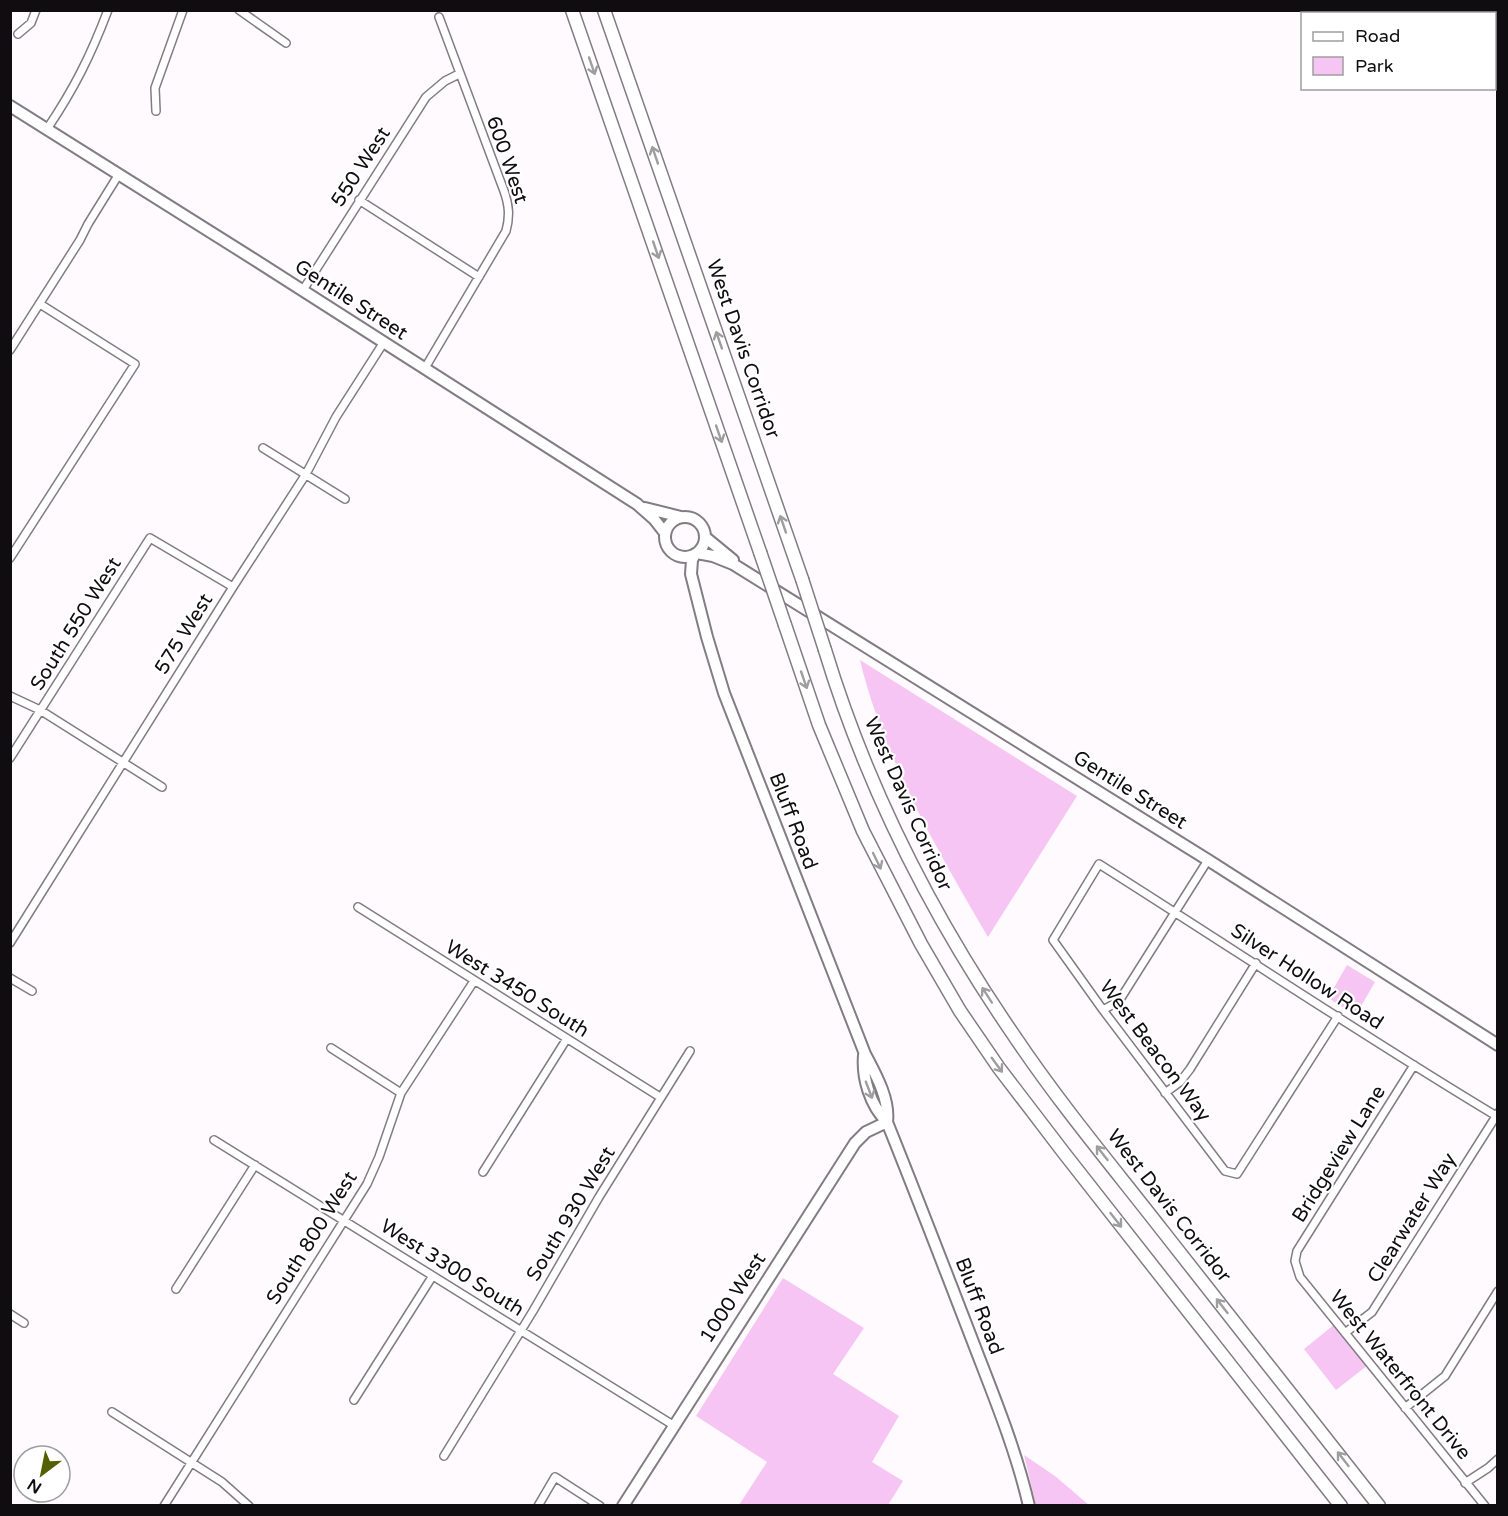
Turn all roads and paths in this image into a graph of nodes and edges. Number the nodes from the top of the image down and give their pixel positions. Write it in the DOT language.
graph roads {
  1 [pos="36,10"];
  2 [pos="108,10"];
  3 [pos="183,10"];
  4 [pos="239,10"];
  5 [pos="572,10"];
  6 [pos="604,10"];
  7 [pos="439,17"];
  8 [pos="18,34"];
  9 [pos="286,43"];
  10 [pos="459,74"];
  11 [pos="10,106"];
  12 [pos="156,111"];
  13 [pos="47,129"];
  14 [pos="119,174"];
  15 [pos="359,200"];
  16 [pos="479,277"];
  17 [pos="303,290"];
  18 [pos="40,304"];
  19 [pos="384,342"];
  20 [pos="10,350"];
  21 [pos="425,368"];
  22 [pos="263,448"];
  23 [pos="306,474"];
  24 [pos="345,499"];
  25 [pos="637,504"];
  26 [pos="681,517"];
  27 [pos="665,533"];
  28 [pos="705,537"];
  29 [pos="674,554"];
  30 [pos="696,554"];
  31 [pos="10,558"];
  32 [pos="741,569"];
  33 [pos="233,587"];
  34 [pos="697,597"];
  35 [pos="10,696"];
  36 [pos="40,710"];
  37 [pos="10,758"];
  38 [pos="124,762"];
  39 [pos="162,787"];
  40 [pos="1208,860"];
  41 [pos="358,907"];
  42 [pos="1175,912"];
  43 [pos="1053,940"];
  44 [pos="10,943"];
  45 [pos="1256,963"];
  46 [pos="10,978"];
  47 [pos="474,981"];
  48 [pos="32,991"];
  49 [pos="1103,1010"];
  50 [pos="1338,1016"];
  51 [pos="566,1040"];
  52 [pos="1497,1045"];
  53 [pos="331,1048"];
  54 [pos="690,1051"];
  55 [pos="1414,1065"];
  56 [pos="1165,1093"];
  57 [pos="401,1094"];
  58 [pos="660,1098"];
  59 [pos="1497,1115"];
  60 [pos="887,1122"];
  61 [pos="214,1140"];
  62 [pos="255,1165"];
  63 [pos="483,1172"];
  64 [pos="345,1221"];
  65 [pos="1295,1261"];
  66 [pos="432,1277"];
  67 [pos="176,1289"];
  68 [pos="1497,1291"];
  69 [pos="10,1314"];
  70 [pos="24,1323"];
  71 [pos="521,1329"];
  72 [pos="1345,1333"];
  73 [pos="354,1400"];
  74 [pos="1406,1408"];
  75 [pos="112,1412"];
  76 [pos="673,1425"];
  77 [pos="444,1456"];
  78 [pos="1497,1459"];
  79 [pos="191,1462"];
  80 [pos="1466,1483"];
  81 [pos="164,1506"];
  82 [pos="249,1506"];
  83 [pos="538,1506"];
  84 [pos="600,1506"];
  85 [pos="622,1506"];
  86 [pos="1029,1506"];
  87 [pos="1341,1506"];
  88 [pos="1379,1506"];
  89 [pos="1485,1506"];
  1 -- 8 [label="street"];
  2 -- 13 [label="street"];
  3 -- 12 [label="street"];
  4 -- 9 [label="street"];
  5 -- 87 [label="highway, one-way, bridge"];
  88 -- 6 [label="highway, West Davis Corridor, one-way, bridge"];
  7 -- 10 [label="street, 600 West"];
  10 -- 15 [label="street, 550 West"];
  10 -- 16 [label="street, 600 West"];
  11 -- 13 [label="main road, Gentile Street"];
  13 -- 14 [label="main road, Gentile Street"];
  14 -- 17 [label="main road, Gentile Street"];
  14 -- 18 [label="street"];
  15 -- 16 [label="street"];
  15 -- 17 [label="street, 550 West"];
  16 -- 21 [label="street, 600 West"];
  17 -- 19 [label="main road, Gentile Street"];
  18 -- 20 [label="street"];
  18 -- 31 [label="street"];
  19 -- 21 [label="main road, Gentile Street"];
  19 -- 23 [label="street, 575 West"];
  21 -- 25 [label="main road, Gentile Street"];
  22 -- 23 [label="street"];
  23 -- 24 [label="street"];
  23 -- 33 [label="street, 575 West"];
  25 -- 26 [label="main road"];
  25 -- 27 [label="main road, Gentile Street"];
  26 -- 27 [label="main road"];
  26 -- 28 [label="main road"];
  27 -- 29 [label="main road"];
  28 -- 30 [label="main road"];
  28 -- 32 [label="main road, Gentile Street"];
  29 -- 30 [label="main road"];
  29 -- 34 [label="main road, Bluff Road"];
  30 -- 32 [label="main road, Gentile Street"];
  30 -- 34 [label="main road, Bluff Road"];
  32 -- 40 [label="main road, Gentile Street"];
  33 -- 36 [label="street, South 550 West"];
  33 -- 38 [label="street, 575 West"];
  34 -- 60 [label="main road, Bluff Road"];
  35 -- 36 [label="street"];
  36 -- 37 [label="street, South 550 West"];
  36 -- 38 [label="street"];
  38 -- 39 [label="street"];
  38 -- 44 [label="street, 575 West"];
  40 -- 42 [label="street"];
  40 -- 52 [label="main road, Gentile Street"];
  41 -- 47 [label="street, West 3450 South"];
  42 -- 43 [label="street, Silver Hollow Road"];
  42 -- 45 [label="street, Silver Hollow Road"];
  42 -- 49 [label="street"];
  43 -- 49 [label="street, West Beacon Way"];
  45 -- 50 [label="street, Silver Hollow Road"];
  45 -- 56 [label="street"];
  46 -- 48 [label="street"];
  47 -- 51 [label="street, West 3450 South"];
  47 -- 57 [label="street, South 800 West"];
  49 -- 56 [label="street, West Beacon Way"];
  50 -- 55 [label="street, Silver Hollow Road"];
  50 -- 56 [label="street, West Beacon Way"];
  51 -- 58 [label="street, West 3450 South"];
  51 -- 63 [label="street"];
  53 -- 57 [label="street"];
  54 -- 58 [label="street, South 930 West"];
  55 -- 59 [label="street, Silver Hollow Road"];
  55 -- 65 [label="street, Bridgeview Lane"];
  57 -- 64 [label="street, South 800 West"];
  58 -- 71 [label="street, South 930 West"];
  59 -- 72 [label="street, Clearwater Way"];
  60 -- 76 [label="main road, 1000 West"];
  60 -- 86 [label="main road, Bluff Road"];
  61 -- 62 [label="street, West 3300 South"];
  62 -- 64 [label="street, West 3300 South"];
  62 -- 67 [label="street"];
  64 -- 66 [label="street, West 3300 South"];
  64 -- 79 [label="street, South 800 West"];
  65 -- 72 [label="street, West Waterfront Drive"];
  66 -- 71 [label="street, West 3300 South"];
  66 -- 73 [label="street"];
  68 -- 74 [label="street"];
  69 -- 70 [label="street"];
  71 -- 76 [label="street, West 3300 South"];
  71 -- 77 [label="street, South 930 West"];
  72 -- 74 [label="street, West Waterfront Drive"];
  74 -- 80 [label="street, West Waterfront Drive"];
  75 -- 79 [label="street"];
  76 -- 85 [label="main road, 1000 West"];
  78 -- 80 [label="street"];
  79 -- 81 [label="street, South 800 West"];
  79 -- 82 [label="street"];
  80 -- 89 [label="street, West Waterfront Drive"];
  83 -- 84 [label="street"];
}
